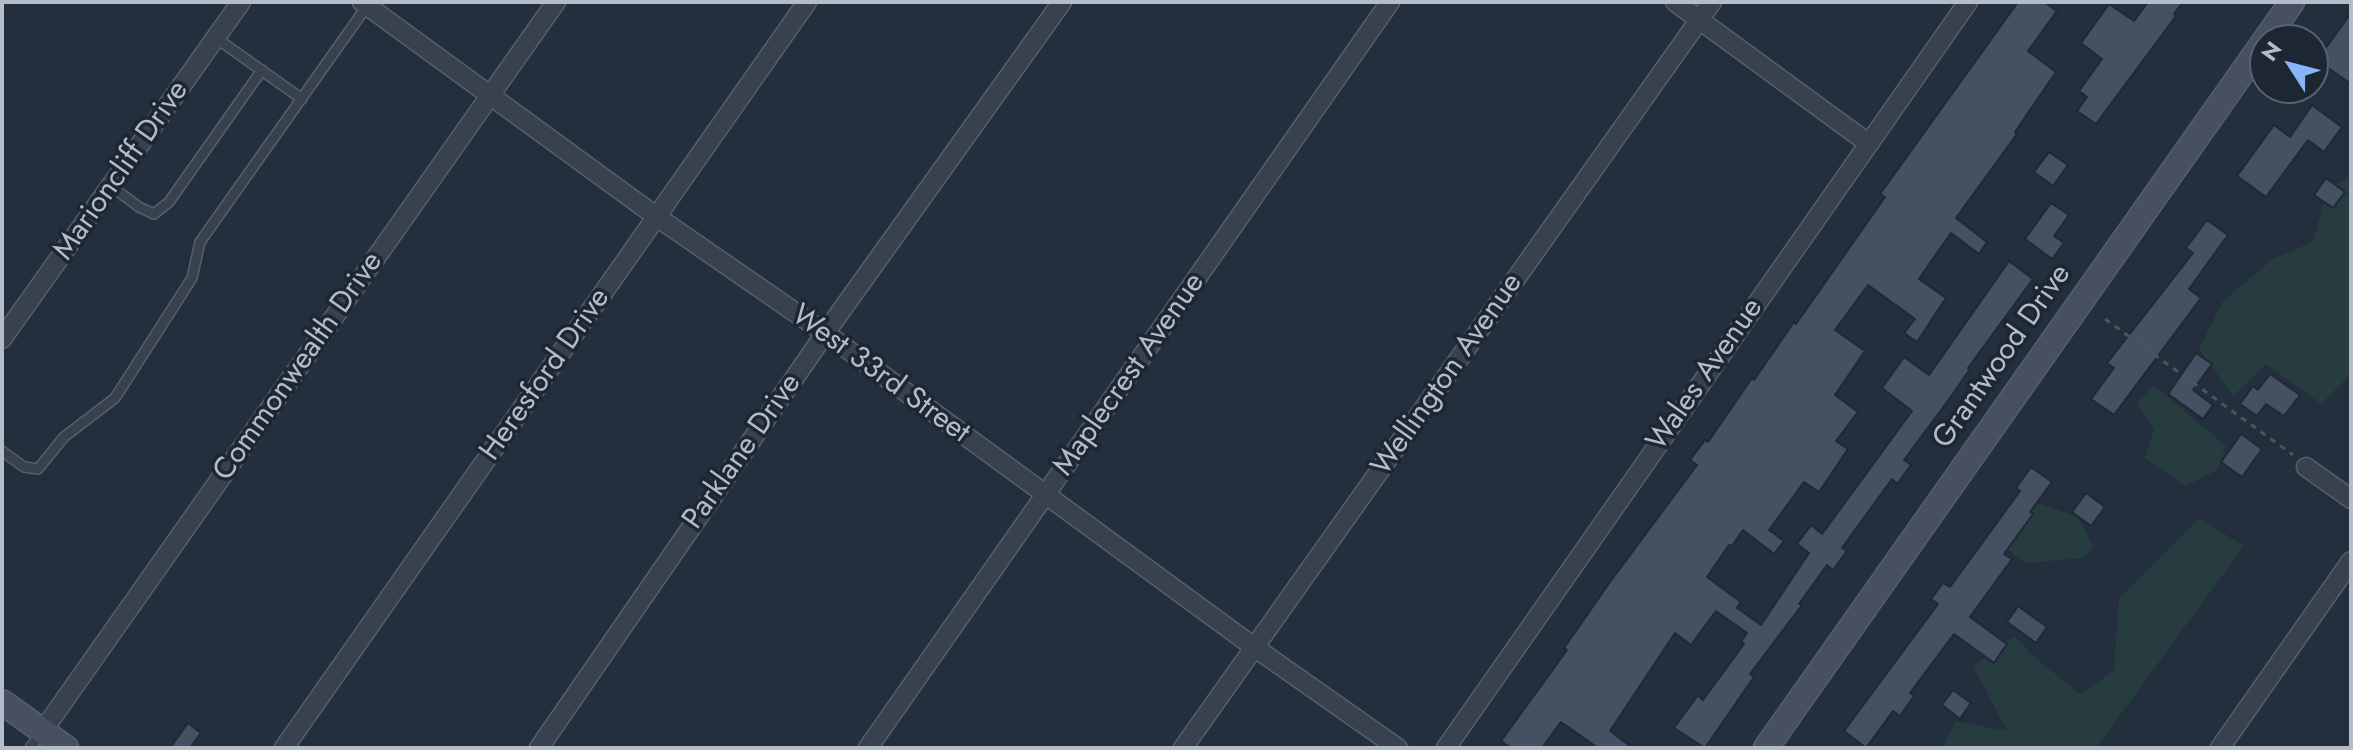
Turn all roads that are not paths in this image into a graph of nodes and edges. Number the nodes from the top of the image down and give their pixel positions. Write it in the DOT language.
graph roads {
  1 [pos="241,2"];
  2 [pos="556,2"];
  3 [pos="807,2"];
  4 [pos="1062,2"];
  5 [pos="1390,2"];
  6 [pos="1675,2"];
  7 [pos="1712,2"];
  8 [pos="1968,2"];
  9 [pos="2292,2"];
  10 [pos="365,4"];
  11 [pos="1700,20"];
  12 [pos="216,38"];
  13 [pos="262,70"];
  14 [pos="490,96"];
  15 [pos="302,99"];
  16 [pos="1868,143"];
  17 [pos="111,186"];
  18 [pos="657,217"];
  19 [pos="825,333"];
  20 [pos="2,339"];
  21 [pos="2,451"];
  22 [pos="2302,462"];
  23 [pos="1046,496"];
  24 [pos="2351,499"];
  25 [pos="2351,561"];
  26 [pos="1254,647"];
  27 [pos="2,702"];
  28 [pos="36,740"];
  29 [pos="66,748"];
  30 [pos="284,748"];
  31 [pos="539,748"];
  32 [pos="868,748"];
  33 [pos="1183,748"];
  34 [pos="1398,748"];
  35 [pos="1446,748"];
  36 [pos="1766,748"];
  37 [pos="2220,748"];
  1 -- 12 [label="street, Marioncliff Drive"];
  2 -- 14 [label="street, Commonwealth Drive"];
  3 -- 18 [label="street, Heresford Drive"];
  4 -- 19 [label="street, Parklane Drive"];
  5 -- 23 [label="street, Maplecrest Avenue"];
  6 -- 11 [label="street"];
  7 -- 11 [label="street, Wellington Avenue"];
  8 -- 16 [label="street, Wales Avenue"];
  9 -- 36 [label="street, Grantwood Drive"];
  10 -- 14 [label="street, West 33rd Street"];
  10 -- 15 [label="lane"];
  11 -- 16 [label="street"];
  11 -- 26 [label="street, Wellington Avenue"];
  12 -- 13 [label="lane"];
  12 -- 17 [label="street, Marioncliff Drive"];
  13 -- 15 [label="lane"];
  13 -- 17 [label="lane"];
  14 -- 18 [label="street, West 33rd Street"];
  14 -- 28 [label="street, Commonwealth Drive"];
  15 -- 21 [label="lane"];
  16 -- 35 [label="street, Wales Avenue"];
  17 -- 20 [label="street, Marioncliff Drive"];
  18 -- 19 [label="street, West 33rd Street"];
  18 -- 30 [label="street, Heresford Drive"];
  19 -- 23 [label="street, West 33rd Street"];
  19 -- 31 [label="street, Parklane Drive"];
  22 -- 24 [label="street"];
  23 -- 26 [label="street, West 33rd Street"];
  23 -- 32 [label="street, Maplecrest Avenue"];
  25 -- 37 [label="street"];
  26 -- 33 [label="street, Wellington Avenue"];
  26 -- 34 [label="street, West 33rd Street"];
  27 -- 28 [label="street"];
  28 -- 29 [label="street"];
}
